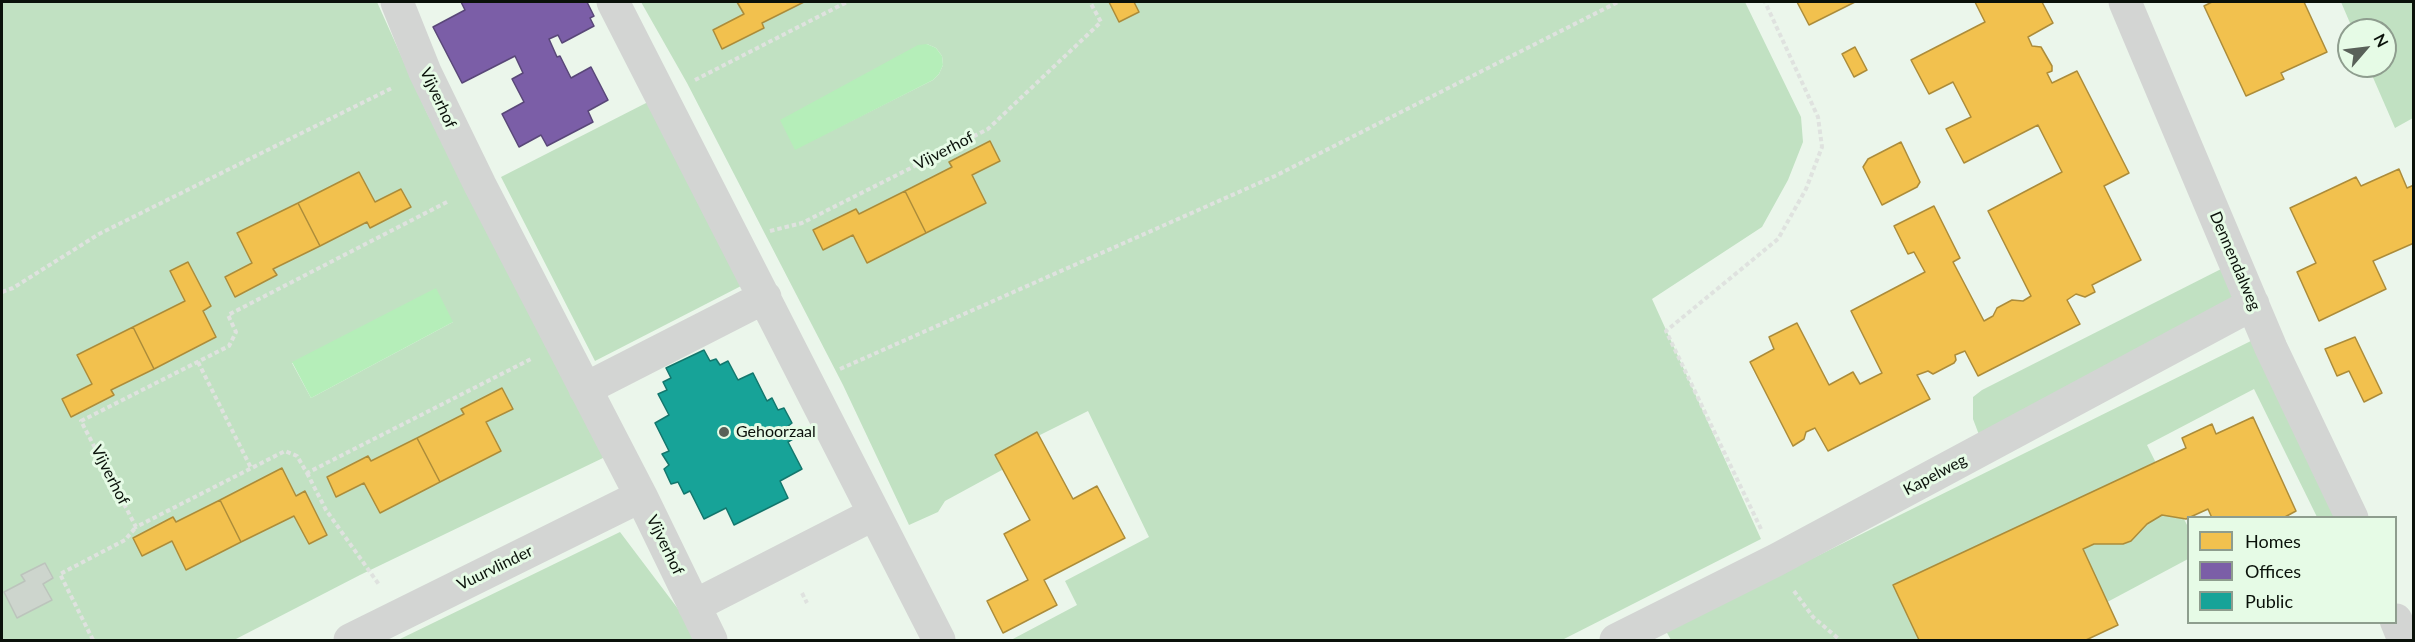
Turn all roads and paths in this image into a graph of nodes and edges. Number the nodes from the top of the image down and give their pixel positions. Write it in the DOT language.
graph roads {
  1 [pos="613,2"];
  2 [pos="847,2"];
  3 [pos="1090,2"];
  4 [pos="1618,2"];
  5 [pos="1765,2"];
  6 [pos="2125,2"];
  7 [pos="404,4"];
  8 [pos="425,72"];
  9 [pos="662,96"];
  10 [pos="480,185"];
  11 [pos="736,241"];
  12 [pos="2,292"];
  13 [pos="765,297"];
  14 [pos="2253,304"];
  15 [pos="562,343"];
  16 [pos="198,362"];
  17 [pos="809,383"];
  18 [pos="585,389"];
  19 [pos="251,468"];
  20 [pos="307,473"];
  21 [pos="641,496"];
  22 [pos="874,514"];
  23 [pos="2351,516"];
  24 [pos="136,527"];
  25 [pos="1776,560"];
  26 [pos="694,606"];
  27 [pos="400,615"];
  28 [pos="2397,622"];
  29 [pos="1649,633"];
  30 [pos="93,640"];
  31 [pos="350,640"];
  32 [pos="711,640"];
  33 [pos="939,640"];
  34 [pos="1616,640"];
  35 [pos="1840,640"];
  36 [pos="2404,640"];
  1 -- 9 [label="lane"];
  2 -- 9 [label="path"];
  3 -- 11 [label="path, Vijverhof"];
  4 -- 17 [label="path"];
  5 -- 25 [label="path"];
  6 -- 14 [label="lane, Dennendalweg"];
  7 -- 8 [label="lane, Vijverhof"];
  8 -- 10 [label="lane, Vijverhof"];
  8 -- 12 [label="path"];
  9 -- 11 [label="lane"];
  10 -- 15 [label="lane, Vijverhof"];
  10 -- 16 [label="path, Vijverhof"];
  11 -- 13 [label="lane"];
  13 -- 17 [label="lane"];
  13 -- 18 [label="lane"];
  14 -- 23 [label="lane, Dennendalweg"];
  14 -- 25 [label="lane, Kapelweg"];
  15 -- 18 [label="lane, Vijverhof"];
  15 -- 20 [label="path"];
  16 -- 19 [label="path"];
  16 -- 24 [label="path, Vijverhof"];
  17 -- 22 [label="lane"];
  18 -- 21 [label="lane, Vijverhof"];
  19 -- 20 [label="path"];
  19 -- 24 [label="path"];
  20 -- 27 [label="path"];
  21 -- 26 [label="lane, Vijverhof"];
  21 -- 27 [label="lane, Vuurvlinder"];
  22 -- 26 [label="lane"];
  22 -- 33 [label="lane"];
  24 -- 30 [label="path"];
  25 -- 29 [label="lane, Kapelweg"];
  25 -- 35 [label="path"];
  26 -- 32 [label="lane, Vijverhof"];
  27 -- 31 [label="lane, Vuurvlinder"];
  28 -- 36 [label="lane"];
  29 -- 34 [label="lane, Kapelweg"];
}
